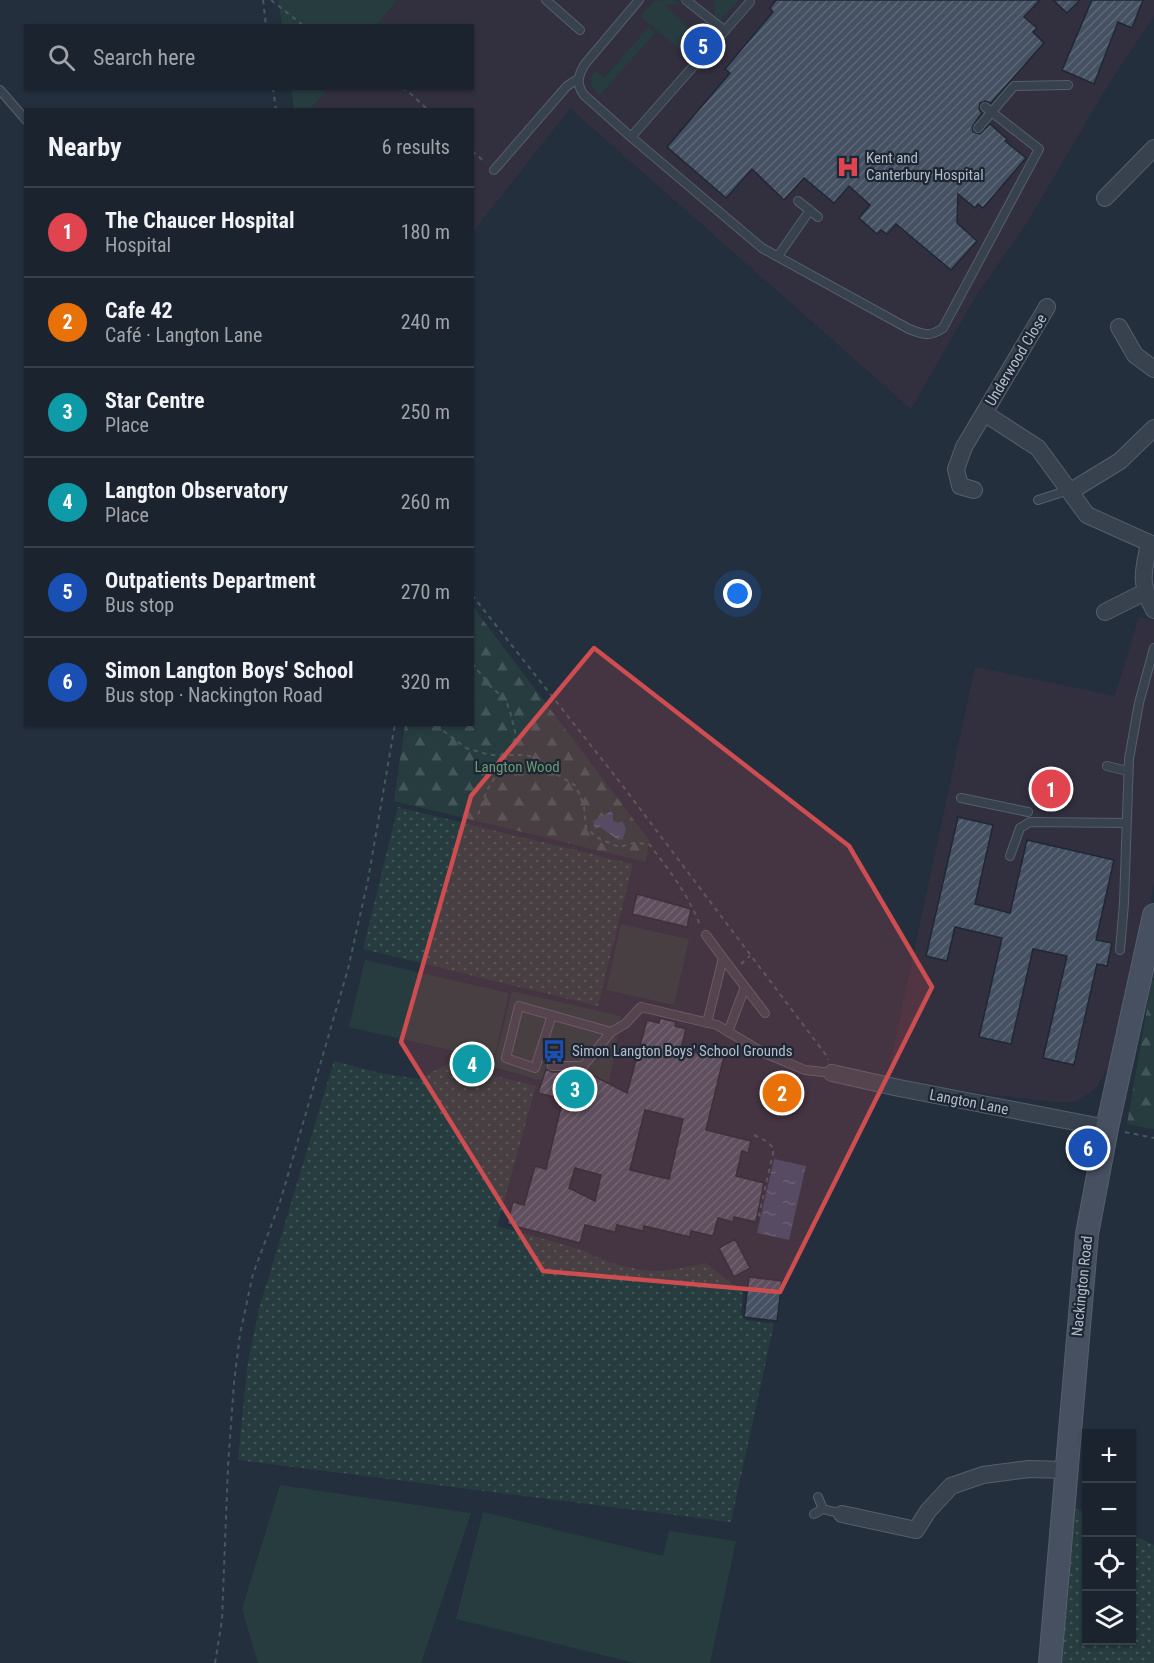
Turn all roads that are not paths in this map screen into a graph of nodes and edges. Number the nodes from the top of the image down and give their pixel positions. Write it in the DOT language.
graph roads {
  1 [pos="546,0"];
  2 [pos="639,0"];
  3 [pos="686,0"];
  4 [pos="750,2"];
  5 [pos="580,30"];
  6 [pos="724,31"];
  7 [pos="578,80"];
  8 [pos="1068,85"];
  9 [pos="0,90"];
  10 [pos="988,110"];
  11 [pos="24,118"];
  12 [pos="978,128"];
  13 [pos="631,137"];
  14 [pos="1154,148"];
  15 [pos="494,170"];
  16 [pos="1106,198"];
  17 [pos="798,201"];
  18 [pos="810,210"];
  19 [pos="818,217"];
  20 [pos="778,256"];
  21 [pos="1047,307"];
  22 [pos="1119,327"];
  23 [pos="1154,369"];
  24 [pos="984,413"];
  25 [pos="1154,428"];
  26 [pos="974,490"];
  27 [pos="1070,490"];
  28 [pos="1038,500"];
  29 [pos="1151,544"];
  30 [pos="1145,592"];
  31 [pos="1154,610"];
  32 [pos="1105,612"];
  33 [pos="1154,648"];
  34 [pos="1107,766"];
  35 [pos="1128,771"];
  36 [pos="961,798"];
  37 [pos="1030,822"];
  38 [pos="1126,823"];
  39 [pos="1010,856"];
  40 [pos="1154,915"];
  41 [pos="706,935"];
  42 [pos="1120,950"];
  43 [pos="723,958"];
  44 [pos="745,987"];
  45 [pos="765,1013"];
  46 [pos="552,1015"];
  47 [pos="706,1023"];
  48 [pos="611,1032"];
  49 [pos="728,1032"];
  50 [pos="552,1066"];
  51 [pos="832,1073"];
  52 [pos="1107,1128"];
  53 [pos="1066,1470"];
  54 [pos="818,1497"];
  55 [pos="823,1509"];
  56 [pos="813,1514"];
  57 [pos="843,1514"];
  58 [pos="1050,1663"];
  1 -- 5 [label="lane"];
  2 -- 7 [label="lane"];
  3 -- 6 [label="lane"];
  4 -- 6 [label="lane"];
  6 -- 13 [label="lane"];
  7 -- 13 [label="lane"];
  7 -- 15 [label="lane"];
  8 -- 10 [label="lane"];
  9 -- 11 [label="lane"];
  10 -- 12 [label="lane"];
  10 -- 20 [label="lane"];
  13 -- 20 [label="lane"];
  14 -- 16 [label="street"];
  17 -- 18 [label="lane"];
  18 -- 19 [label="lane"];
  18 -- 20 [label="lane"];
  21 -- 24 [label="street, Underwood Close"];
  22 -- 23 [label="street"];
  24 -- 26 [label="street, Underwood Close"];
  24 -- 27 [label="street, Underwood Close"];
  25 -- 27 [label="street"];
  27 -- 28 [label="lane"];
  27 -- 29 [label="street, Underwood Close"];
  29 -- 30 [label="street, Underwood Close"];
  30 -- 31 [label="street, Underwood Close"];
  30 -- 32 [label="street"];
  33 -- 35 [label="lane"];
  34 -- 35 [label="lane"];
  35 -- 38 [label="lane"];
  36 -- 37 [label="lane"];
  37 -- 38 [label="lane"];
  37 -- 39 [label="lane"];
  38 -- 42 [label="lane"];
  40 -- 52 [label="main road, Nackington Road"];
  41 -- 43 [label="lane"];
  43 -- 44 [label="lane"];
  43 -- 47 [label="lane"];
  44 -- 45 [label="lane"];
  44 -- 49 [label="lane"];
  46 -- 46 [label="lane"];
  46 -- 48 [label="lane"];
  47 -- 48 [label="lane"];
  47 -- 49 [label="lane"];
  48 -- 50 [label="lane"];
  49 -- 51 [label="lane"];
  51 -- 52 [label="street, Langton Lane"];
  52 -- 53 [label="main road, Nackington Road"];
  53 -- 57 [label="street"];
  53 -- 58 [label="main road, Nackington Road"];
  54 -- 55 [label="lane"];
  55 -- 56 [label="lane"];
  55 -- 57 [label="lane"];
}
